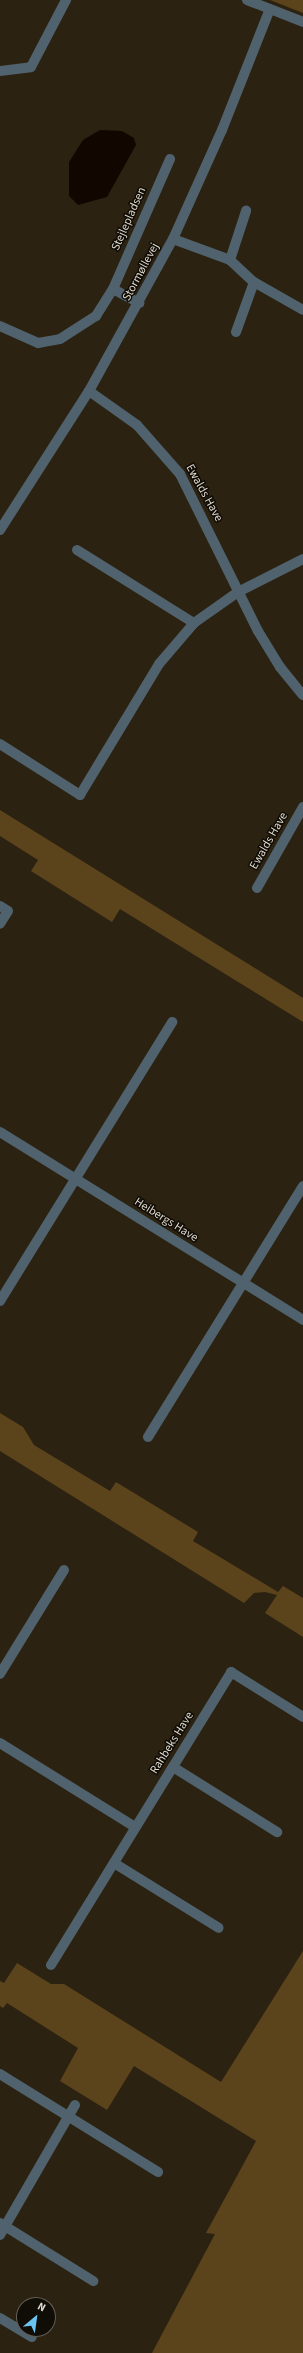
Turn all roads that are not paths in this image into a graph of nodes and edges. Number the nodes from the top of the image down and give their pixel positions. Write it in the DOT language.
graph roads {
  1 [pos="66,0"];
  2 [pos="247,0"];
  3 [pos="270,9"];
  4 [pos="303,22"];
  5 [pos="0,70"];
  6 [pos="170,159"];
  7 [pos="246,211"];
  8 [pos="173,239"];
  9 [pos="230,260"];
  10 [pos="254,282"];
  11 [pos="112,289"];
  12 [pos="139,303"];
  13 [pos="303,310"];
  14 [pos="0,326"];
  15 [pos="236,332"];
  16 [pos="90,391"];
  17 [pos="1,528"];
  18 [pos="77,550"];
  19 [pos="303,559"];
  20 [pos="238,592"];
  21 [pos="194,624"];
  22 [pos="303,695"];
  23 [pos="0,744"];
  24 [pos="303,807"];
  25 [pos="256,888"];
  26 [pos="0,906"];
  27 [pos="0,924"];
  28 [pos="172,1022"];
  29 [pos="0,1132"];
  30 [pos="75,1179"];
  31 [pos="303,1186"];
  32 [pos="243,1283"];
  33 [pos="0,1301"];
  34 [pos="303,1320"];
  35 [pos="148,1437"];
  36 [pos="64,1570"];
  37 [pos="0,1674"];
  38 [pos="303,1717"];
  39 [pos="0,1743"];
  40 [pos="173,1767"];
  41 [pos="136,1827"];
  42 [pos="277,1832"];
  43 [pos="114,1863"];
  44 [pos="219,1928"];
  45 [pos="51,1965"];
  46 [pos="0,2074"];
  47 [pos="75,2105"];
  48 [pos="68,2116"];
  49 [pos="158,2172"];
  50 [pos="2,2228"];
  51 [pos="93,2280"];
  52 [pos="0,2318"];
  53 [pos="16,2328"];
  1 -- 5 [label="street"];
  2 -- 3 [label="street"];
  3 -- 4 [label="street"];
  3 -- 8 [label="street, Stormøllevej"];
  6 -- 11 [label="street, Stejlepladsen"];
  7 -- 9 [label="street"];
  8 -- 9 [label="street"];
  8 -- 12 [label="street, Stormøllevej"];
  9 -- 10 [label="street"];
  10 -- 13 [label="street"];
  10 -- 15 [label="street"];
  11 -- 12 [label="street"];
  11 -- 14 [label="street, Stejlepladsen"];
  12 -- 16 [label="street, Stormøllevej"];
  16 -- 17 [label="street, Stormøllevej"];
  16 -- 20 [label="street, Ewalds Have"];
  18 -- 21 [label="street"];
  19 -- 20 [label="street"];
  20 -- 21 [label="street"];
  20 -- 22 [label="street, Ewalds Have"];
  21 -- 23 [label="street"];
  24 -- 25 [label="street, Ewalds Have"];
  26 -- 27 [label="street"];
  28 -- 30 [label="street"];
  29 -- 30 [label="street, Heibergs Have"];
  30 -- 32 [label="street, Heibergs Have"];
  30 -- 33 [label="street"];
  31 -- 32 [label="street"];
  32 -- 34 [label="street, Heibergs Have"];
  32 -- 35 [label="street"];
  36 -- 37 [label="street"];
  38 -- 40 [label="street, Rahbeks Have"];
  39 -- 41 [label="street"];
  40 -- 41 [label="street, Rahbeks Have"];
  40 -- 42 [label="street"];
  41 -- 43 [label="street, Rahbeks Have"];
  43 -- 44 [label="street"];
  43 -- 45 [label="street, Rahbeks Have"];
  46 -- 48 [label="street"];
  47 -- 48 [label="street"];
  48 -- 49 [label="street"];
  48 -- 50 [label="street"];
  50 -- 51 [label="street"];
  52 -- 53 [label="street"];
}
